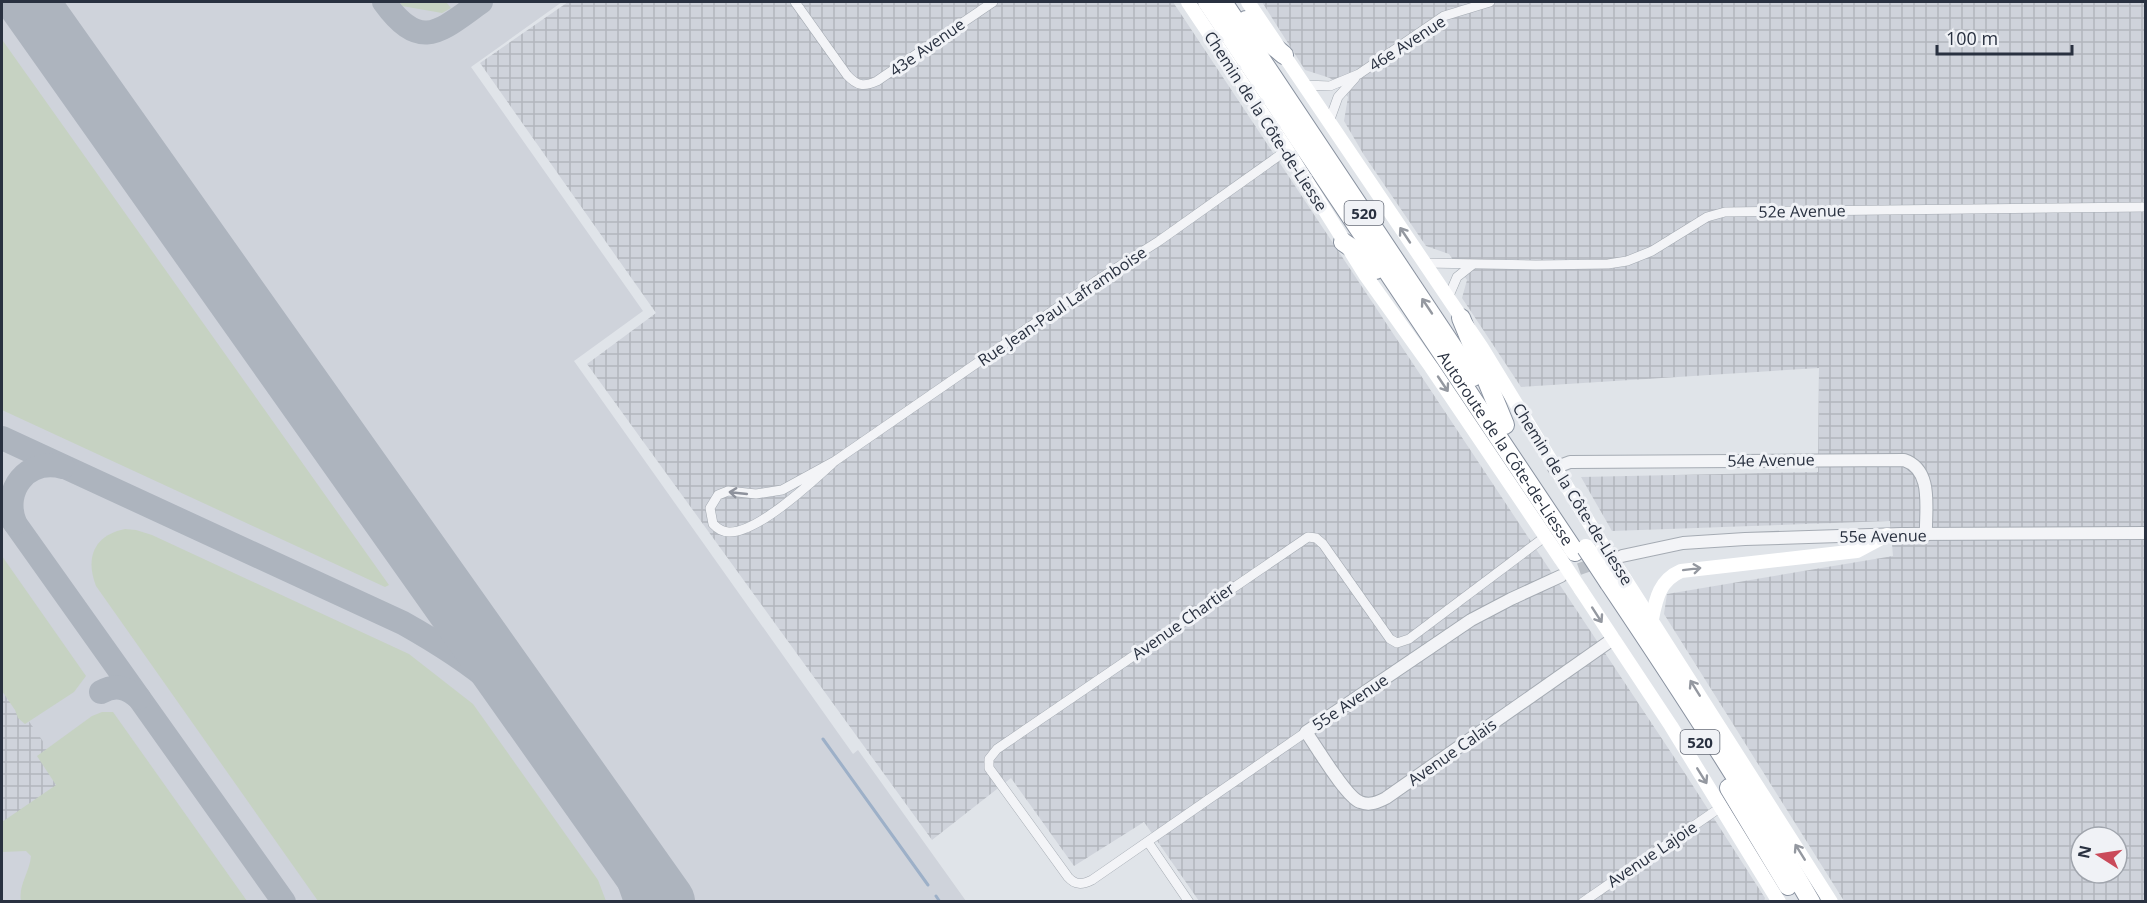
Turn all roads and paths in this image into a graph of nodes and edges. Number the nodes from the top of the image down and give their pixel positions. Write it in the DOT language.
graph roads {
  1 [pos="795,2"];
  2 [pos="993,2"];
  3 [pos="1188,2"];
  4 [pos="1207,2"];
  5 [pos="1223,2"];
  6 [pos="1229,2"];
  7 [pos="1248,2"];
  8 [pos="1490,2"];
  9 [pos="1284,55"];
  10 [pos="1359,74"];
  11 [pos="1305,85"];
  12 [pos="1329,122"];
  13 [pos="1287,150"];
  14 [pos="2145,207"];
  15 [pos="1343,242"];
  16 [pos="1424,262"];
  17 [pos="1472,265"];
  18 [pos="1448,298"];
  19 [pos="1416,314"];
  20 [pos="1461,318"];
  21 [pos="1505,425"];
  22 [pos="835,461"];
  23 [pos="1554,468"];
  24 [pos="2145,533"];
  25 [pos="1887,535"];
  26 [pos="1926,535"];
  27 [pos="1546,536"];
  28 [pos="1581,551"];
  29 [pos="1622,556"];
  30 [pos="1561,576"];
  31 [pos="1603,585"];
  32 [pos="1652,619"];
  33 [pos="1613,639"];
  34 [pos="1306,732"];
  35 [pos="1722,807"];
  36 [pos="1148,842"];
  37 [pos="1189,902"];
  38 [pos="1583,902"];
  39 [pos="1779,902"];
  40 [pos="1797,902"];
  41 [pos="1811,902"];
  42 [pos="1831,902"];
  1 -- 2 [label="street, 43e Avenue"];
  3 -- 13 [label="main road, Chemin de la Côte-de-Liesse"];
  4 -- 19 [label="highway, Autoroute de la Côte-de-Liesse / 520"];
  21 -- 5 [label="highway, Autoroute de la Côte-de-Liesse / 520, one-way"];
  6 -- 9 [label="highway"];
  7 -- 9 [label="main road, Chemin de la Côte-de-Liesse"];
  8 -- 10 [label="street, 46e Avenue"];
  9 -- 11 [label="main road, Chemin de la Côte-de-Liesse"];
  10 -- 11 [label="street, 46e Avenue"];
  10 -- 12 [label="street, 46e Avenue"];
  11 -- 12 [label="main road, Chemin de la Côte-de-Liesse"];
  16 -- 12 [label="main road, Chemin de la Côte-de-Liesse, one-way"];
  13 -- 15 [label="main road, Chemin de la Côte-de-Liesse"];
  13 -- 22 [label="street, Rue Jean-Paul Laframboise"];
  14 -- 17 [label="street, 52e Avenue"];
  15 -- 19 [label="highway"];
  15 -- 27 [label="main road, Chemin de la Côte-de-Liesse, one-way"];
  16 -- 17 [label="street, 52e Avenue"];
  16 -- 18 [label="main road, Chemin de la Côte-de-Liesse"];
  17 -- 18 [label="street"];
  18 -- 20 [label="main road, Chemin de la Côte-de-Liesse"];
  19 -- 28 [label="highway, Autoroute de la Côte-de-Liesse / 520"];
  20 -- 21 [label="highway"];
  20 -- 23 [label="main road, Chemin de la Côte-de-Liesse"];
  21 -- 28 [label="highway, Autoroute de la Côte-de-Liesse / 520"];
  22 -- 22 [label="street, Rue Jean-Paul Laframboise, one-way"];
  23 -- 26 [label="street, 54e Avenue"];
  23 -- 28 [label="main road, Chemin de la Côte-de-Liesse"];
  24 -- 26 [label="street, 55e Avenue"];
  25 -- 26 [label="street, 55e Avenue"];
  25 -- 29 [label="street, 55e Avenue"];
  32 -- 25 [label="main road, one-way"];
  27 -- 28 [label="main road, Chemin de la Côte-de-Liesse"];
  27 -- 36 [label="street, Avenue Chartier"];
  28 -- 31 [label="highway, Autoroute de la Côte-de-Liesse / 520, bridge"];
  28 -- 31 [label="main road, Chemin de la Côte-de-Liesse, bridge"];
  30 -- 34 [label="street, 55e Avenue"];
  31 -- 32 [label="main road, Chemin de la Côte-de-Liesse"];
  31 -- 33 [label="main road, Chemin de la Côte-de-Liesse, one-way"];
  31 -- 40 [label="highway, Autoroute de la Côte-de-Liesse / 520"];
  31 -- 41 [label="highway, Autoroute de la Côte-de-Liesse / 520"];
  42 -- 32 [label="main road, Chemin de la Côte-de-Liesse, one-way"];
  33 -- 34 [label="street, Avenue Calais"];
  33 -- 35 [label="main road, Chemin de la Côte-de-Liesse, one-way"];
  34 -- 36 [label="street, 55e Avenue"];
  35 -- 38 [label="street, Avenue Lajoie"];
  35 -- 39 [label="main road, Chemin de la Côte-de-Liesse"];
  36 -- 37 [label="street"];
}
